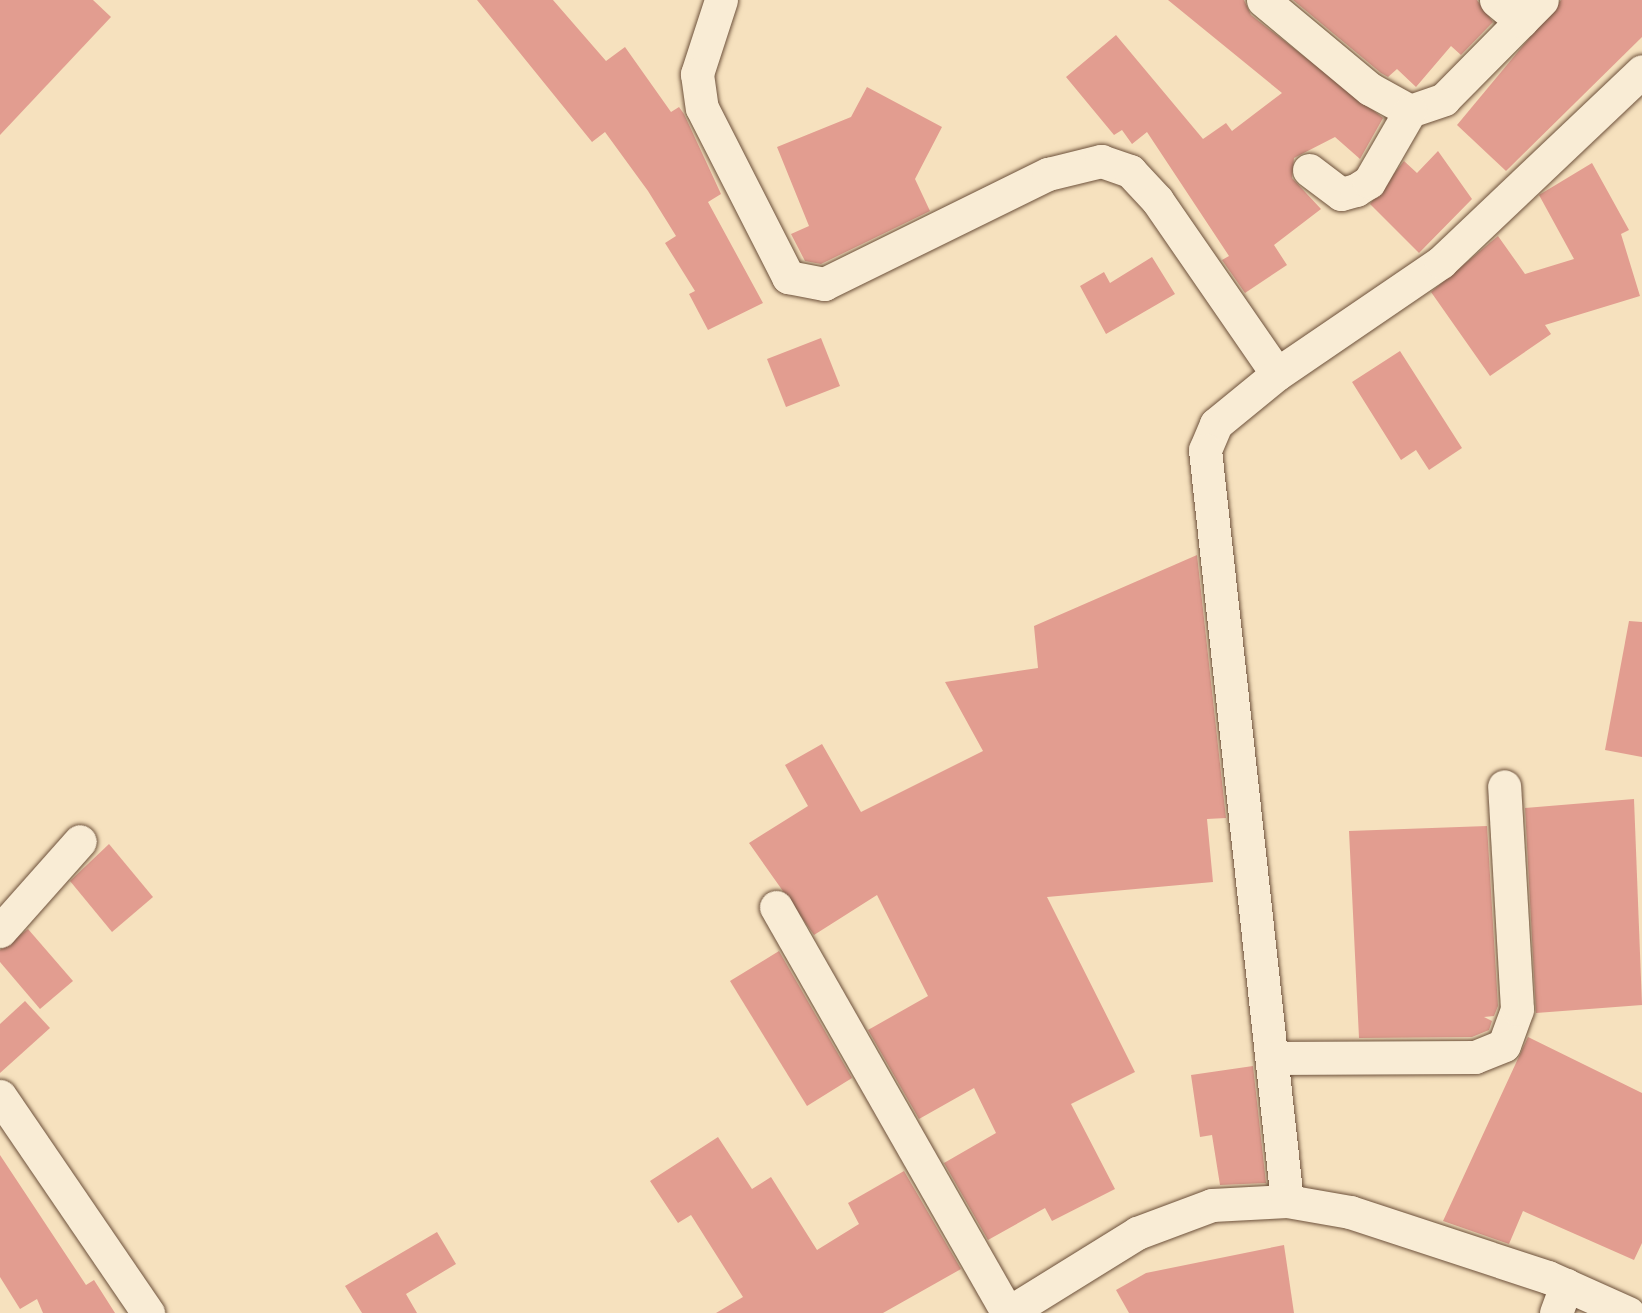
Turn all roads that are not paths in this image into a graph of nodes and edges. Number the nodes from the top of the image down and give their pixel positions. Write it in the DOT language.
graph roads {
  1 [pos="721,0"];
  2 [pos="1263,0"];
  3 [pos="1496,0"];
  4 [pos="1531,11"];
  5 [pos="1642,71"];
  6 [pos="1410,111"];
  7 [pos="1309,170"];
  8 [pos="1277,374"];
  9 [pos="1504,786"];
  10 [pos="80,841"];
  11 [pos="776,907"];
  12 [pos="0,932"];
  13 [pos="1272,1058"];
  14 [pos="0,1096"];
  15 [pos="1287,1200"];
  16 [pos="1561,1299"];
  17 [pos="148,1313"];
  18 [pos="1008,1313"];
  19 [pos="1628,1313"];
  1 -- 8 [label="street"];
  2 -- 6 [label="street"];
  3 -- 4 [label="street"];
  4 -- 6 [label="street"];
  5 -- 8 [label="street"];
  6 -- 7 [label="street"];
  8 -- 13 [label="street"];
  9 -- 13 [label="street"];
  10 -- 12 [label="street"];
  11 -- 18 [label="street"];
  13 -- 15 [label="street"];
  14 -- 17 [label="street"];
  15 -- 16 [label="street"];
  15 -- 18 [label="street"];
  16 -- 19 [label="street"];
}
